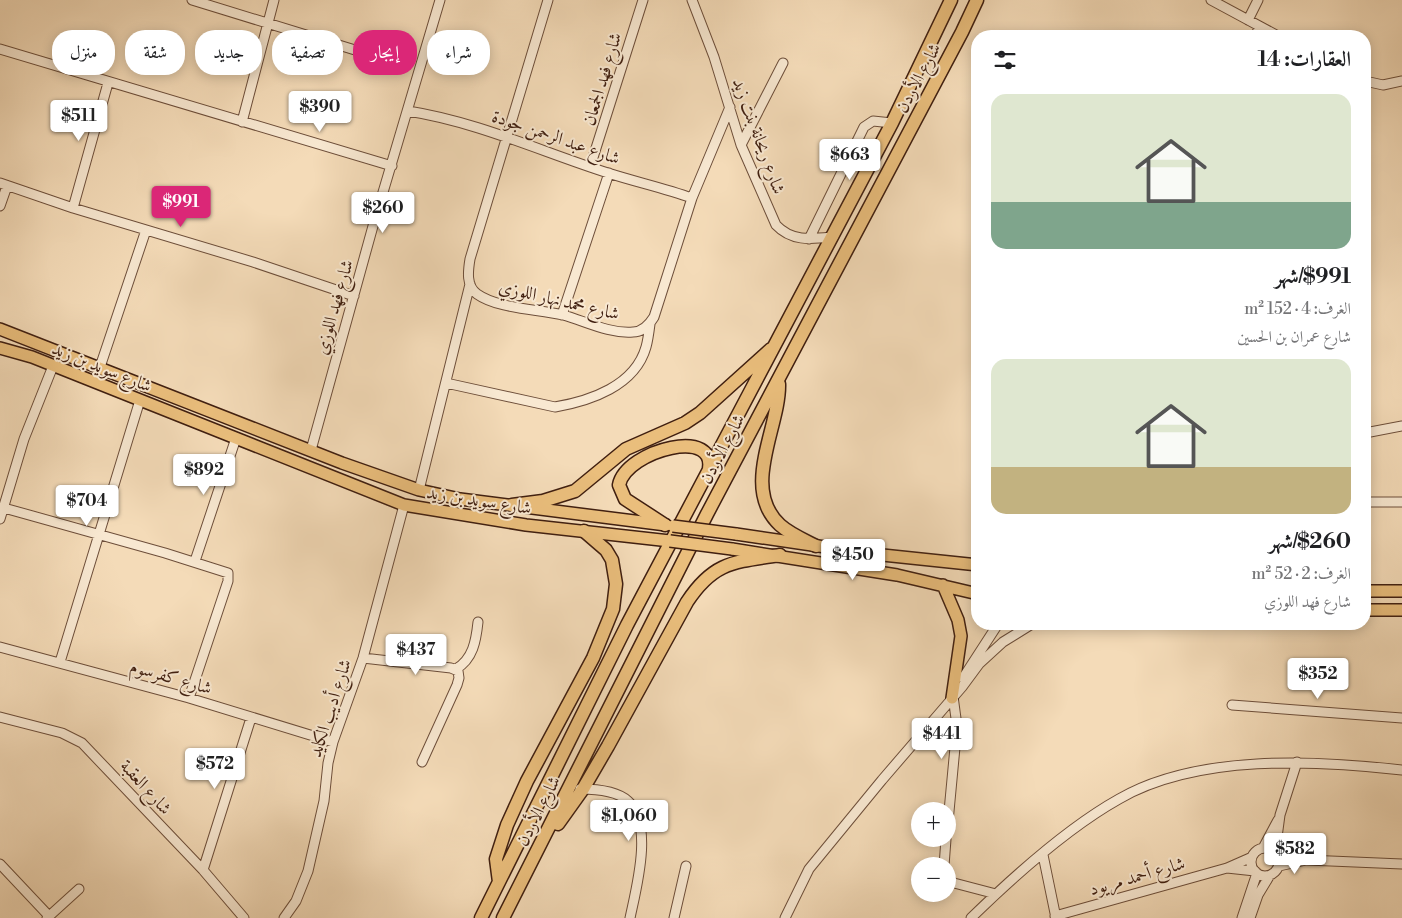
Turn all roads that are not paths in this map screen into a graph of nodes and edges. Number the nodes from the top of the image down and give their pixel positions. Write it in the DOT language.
graph roads {
  1 [pos="192,0"];
  2 [pos="274,0"];
  3 [pos="440,0"];
  4 [pos="548,0"];
  5 [pos="643,0"];
  6 [pos="692,0"];
  7 [pos="951,0"];
  8 [pos="977,0"];
  9 [pos="1211,0"];
  10 [pos="1258,0"];
  11 [pos="1248,20"];
  12 [pos="269,24"];
  13 [pos="1260,27"];
  14 [pos="1258,30"];
  15 [pos="1266,30"];
  16 [pos="353,49"];
  17 [pos="0,50"];
  18 [pos="783,63"];
  19 [pos="1402,81"];
  20 [pos="1371,82"];
  21 [pos="108,83"];
  22 [pos="730,107"];
  23 [pos="408,112"];
  24 [pos="242,122"];
  25 [pos="892,123"];
  26 [pos="508,137"];
  27 [pos="740,145"];
  28 [pos="392,166"];
  29 [pos="590,167"];
  30 [pos="609,173"];
  31 [pos="4,185"];
  32 [pos="692,198"];
  33 [pos="0,206"];
  34 [pos="73,208"];
  35 [pos="146,230"];
  36 [pos="833,236"];
  37 [pos="809,239"];
  38 [pos="470,284"];
  39 [pos="354,296"];
  40 [pos="562,315"];
  41 [pos="650,324"];
  42 [pos="0,329"];
  43 [pos="776,344"];
  44 [pos="0,348"];
  45 [pos="53,366"];
  46 [pos="100,367"];
  47 [pos="779,380"];
  48 [pos="446,383"];
  49 [pos="140,400"];
  50 [pos="1402,426"];
  51 [pos="1371,432"];
  52 [pos="236,438"];
  53 [pos="311,450"];
  54 [pos="707,476"];
  55 [pos="419,490"];
  56 [pos="3,502"];
  57 [pos="1371,502"];
  58 [pos="1402,502"];
  59 [pos="404,505"];
  60 [pos="512,505"];
  61 [pos="0,519"];
  62 [pos="669,525"];
  63 [pos="584,531"];
  64 [pos="97,533"];
  65 [pos="816,546"];
  66 [pos="780,556"];
  67 [pos="195,562"];
  68 [pos="971,564"];
  69 [pos="943,585"];
  70 [pos="1371,591"];
  71 [pos="1402,591"];
  72 [pos="971,592"];
  73 [pos="1371,610"];
  74 [pos="1402,610"];
  75 [pos="478,622"];
  76 [pos="994,630"];
  77 [pos="1022,630"];
  78 [pos="0,646"];
  79 [pos="363,658"];
  80 [pos="60,662"];
  81 [pos="456,669"];
  82 [pos="189,698"];
  83 [pos="952,698"];
  84 [pos="1232,705"];
  85 [pos="0,717"];
  86 [pos="251,718"];
  87 [pos="1402,718"];
  88 [pos="333,742"];
  89 [pos="422,762"];
  90 [pos="1297,762"];
  91 [pos="1402,770"];
  92 [pos="568,789"];
  93 [pos="583,789"];
  94 [pos="950,802"];
  95 [pos="1280,815"];
  96 [pos="1263,848"];
  97 [pos="1276,853"];
  98 [pos="1043,855"];
  99 [pos="1252,857"];
  100 [pos="1307,860"];
  101 [pos="0,864"];
  102 [pos="1402,864"];
  103 [pos="686,866"];
  104 [pos="1279,866"];
  105 [pos="1228,868"];
  106 [pos="202,870"];
  107 [pos="528,870"];
  108 [pos="1256,872"];
  109 [pos="1270,875"];
  110 [pos="499,882"];
  111 [pos="956,884"];
  112 [pos="78,889"];
  113 [pos="996,894"];
  114 [pos="48,917"];
  115 [pos="1055,917"];
  116 [pos="244,918"];
  117 [pos="284,918"];
  118 [pos="481,918"];
  119 [pos="503,918"];
  120 [pos="630,918"];
  121 [pos="674,918"];
  122 [pos="785,918"];
  123 [pos="971,918"];
  124 [pos="1242,918"];
  125 [pos="1250,918"];
  1 -- 12 [label="street"];
  2 -- 12 [label="street"];
  3 -- 23 [label="street, شارع فهد اللوزي"];
  4 -- 26 [label="street"];
  5 -- 29 [label="street, شارع فهد الجمعان"];
  6 -- 22 [label="street, شارع ريحانة بنت زيد"];
  7 -- 25 [label="highway, شارع الأردن"];
  8 -- 47 [label="highway, شارع الأردن"];
  9 -- 11 [label="street"];
  10 -- 11 [label="street"];
  11 -- 13 [label="street"];
  12 -- 16 [label="street"];
  12 -- 24 [label="street"];
  13 -- 14 [label="street"];
  13 -- 15 [label="street"];
  17 -- 21 [label="street"];
  18 -- 27 [label="street"];
  19 -- 20 [label="street"];
  21 -- 24 [label="street"];
  21 -- 34 [label="street"];
  22 -- 27 [label="street, شارع ريحانة بنت زيد"];
  22 -- 32 [label="street"];
  23 -- 26 [label="street, شارع عبد الرحمن جودة"];
  23 -- 28 [label="street, شارع فهد اللوزي"];
  24 -- 28 [label="street"];
  25 -- 36 [label="highway, شارع الأردن"];
  25 -- 37 [label="street"];
  26 -- 29 [label="street, شارع عبد الرحمن جودة"];
  26 -- 38 [label="street"];
  27 -- 37 [label="street, شارع ريحانة بنت زيد"];
  28 -- 39 [label="street, شارع فهد اللوزي"];
  29 -- 30 [label="street, شارع عبد الرحمن جودة"];
  30 -- 32 [label="street, شارع عبد الرحمن جودة"];
  30 -- 40 [label="street"];
  31 -- 33 [label="street"];
  31 -- 34 [label="street"];
  32 -- 41 [label="street"];
  34 -- 35 [label="street"];
  35 -- 39 [label="street"];
  35 -- 46 [label="street"];
  36 -- 37 [label="street, شارع ريحانة بنت زيد"];
  36 -- 43 [label="highway, شارع الأردن"];
  38 -- 40 [label="street, شارع محمد نهار اللوزي"];
  38 -- 48 [label="street"];
  39 -- 53 [label="street, شارع فهد اللوزي"];
  40 -- 41 [label="street, شارع محمد نهار اللوزي"];
  41 -- 48 [label="street"];
  42 -- 46 [label="main road, شارع سويد بن زيد"];
  43 -- 54 [label="highway, شارع الأردن"];
  43 -- 60 [label="highway"];
  44 -- 45 [label="main road, شارع سويد بن زيد"];
  45 -- 49 [label="main road, شارع سويد بن زيد"];
  45 -- 56 [label="street"];
  46 -- 53 [label="main road, شارع سويد بن زيد"];
  47 -- 65 [label="highway"];
  47 -- 92 [label="highway, شارع الأردن"];
  48 -- 55 [label="street"];
  49 -- 52 [label="main road, شارع سويد بن زيد"];
  49 -- 64 [label="street"];
  50 -- 51 [label="street"];
  52 -- 59 [label="main road, شارع سويد بن زيد"];
  52 -- 67 [label="street"];
  53 -- 55 [label="main road, شارع سويد بن زيد"];
  54 -- 62 [label="highway"];
  54 -- 110 [label="highway, شارع الأردن"];
  55 -- 60 [label="main road, شارع سويد بن زيد"];
  56 -- 61 [label="street"];
  56 -- 64 [label="street"];
  57 -- 58 [label="street"];
  59 -- 63 [label="main road, شارع سويد بن زيد"];
  59 -- 79 [label="street, شارع أديب الكايد"];
  60 -- 62 [label="main road, شارع سويد بن زيد"];
  62 -- 65 [label="main road, شارع سويد بن زيد, bridge"];
  63 -- 66 [label="main road, شارع سويد بن زيد, bridge"];
  63 -- 110 [label="highway"];
  64 -- 67 [label="street"];
  64 -- 80 [label="street"];
  65 -- 68 [label="main road, شارع سويد بن زيد"];
  66 -- 69 [label="main road, شارع سويد بن زيد"];
  66 -- 93 [label="highway"];
  67 -- 82 [label="street"];
  69 -- 72 [label="main road, شارع سويد بن زيد"];
  69 -- 83 [label="main road"];
  70 -- 71 [label="main road"];
  73 -- 74 [label="main road"];
  75 -- 81 [label="street"];
  76 -- 83 [label="street"];
  77 -- 83 [label="street"];
  78 -- 80 [label="street, شارع كفرسوم"];
  79 -- 81 [label="street"];
  79 -- 88 [label="street, شارع أديب الكايد"];
  80 -- 82 [label="street, شارع كفرسوم"];
  81 -- 89 [label="street"];
  82 -- 86 [label="street, شارع كفرسوم"];
  83 -- 94 [label="street"];
  83 -- 122 [label="street"];
  84 -- 87 [label="street"];
  85 -- 106 [label="street, شارع العقبة"];
  86 -- 88 [label="street, شارع كفرسوم"];
  86 -- 106 [label="street"];
  88 -- 117 [label="street, شارع أديب الكايد"];
  90 -- 91 [label="street"];
  90 -- 95 [label="street"];
  90 -- 98 [label="street"];
  92 -- 93 [label="street"];
  92 -- 107 [label="highway, شارع الأردن"];
  93 -- 107 [label="highway"];
  93 -- 120 [label="street"];
  95 -- 96 [label="street"];
  95 -- 97 [label="street"];
  96 -- 97 [label="street"];
  96 -- 99 [label="street"];
  97 -- 100 [label="street"];
  97 -- 104 [label="street"];
  98 -- 113 [label="street"];
  98 -- 115 [label="street, شارع أحمد مريود"];
  99 -- 105 [label="street, شارع أحمد مريود"];
  99 -- 108 [label="street"];
  100 -- 102 [label="street"];
  100 -- 104 [label="street"];
  101 -- 114 [label="street"];
  103 -- 121 [label="street"];
  104 -- 109 [label="street"];
  105 -- 108 [label="street, شارع أحمد مريود"];
  105 -- 115 [label="street, شارع أحمد مريود"];
  106 -- 116 [label="street, شارع العقبة"];
  107 -- 119 [label="highway, شارع الأردن"];
  108 -- 109 [label="street"];
  108 -- 124 [label="street"];
  109 -- 125 [label="street"];
  110 -- 118 [label="highway, شارع الأردن"];
  111 -- 113 [label="street"];
  112 -- 114 [label="street"];
  113 -- 123 [label="street"];
}
